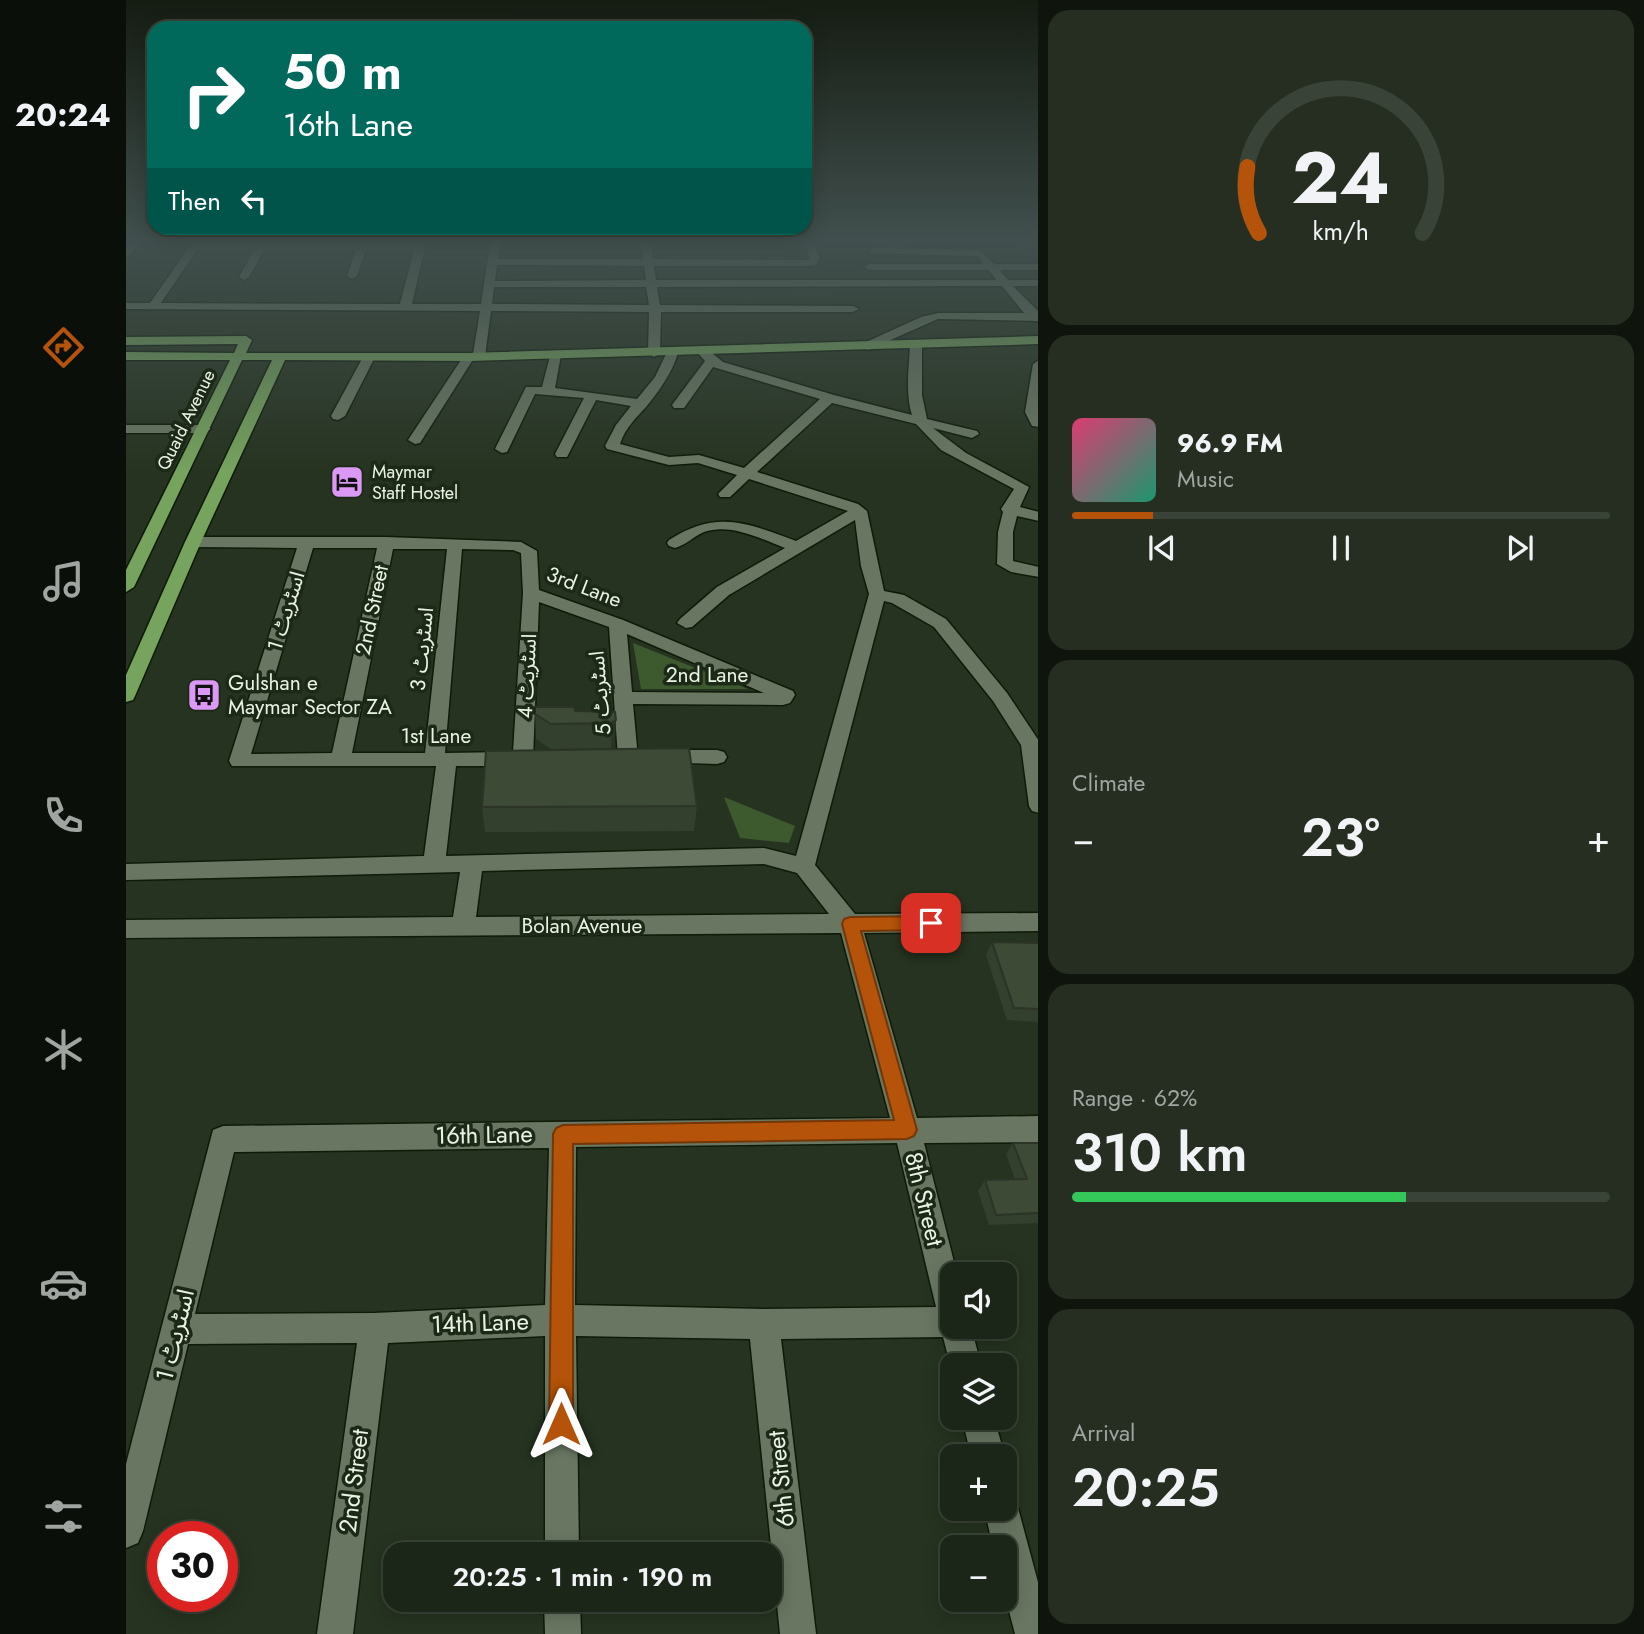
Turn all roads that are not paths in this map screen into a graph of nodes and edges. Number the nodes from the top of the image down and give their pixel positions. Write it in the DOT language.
graph roads {
  1 [pos="484,319"];
  2 [pos="655,319"];
  3 [pos="919,319"];
  4 [pos="1038,340"];
  5 [pos="126,341"];
  6 [pos="916,345"];
  7 [pos="869,346"];
  8 [pos="654,353"];
  9 [pos="672,353"];
  10 [pos="555,355"];
  11 [pos="126,356"];
  12 [pos="238,356"];
  13 [pos="474,356"];
  14 [pos="707,356"];
  15 [pos="280,357"];
  16 [pos="369,357"];
  17 [pos="1038,364"];
  18 [pos="548,390"];
  19 [pos="592,395"];
  20 [pos="829,398"];
  21 [pos="641,404"];
  22 [pos="680,405"];
  23 [pos="338,416"];
  24 [pos="922,423"];
  25 [pos="1037,423"];
  26 [pos="126,429"];
  27 [pos="204,429"];
  28 [pos="972,434"];
  29 [pos="415,440"];
  30 [pos="502,449"];
  31 [pos="562,454"];
  32 [pos="746,474"];
  33 [pos="725,494"];
  34 [pos="1009,509"];
  35 [pos="859,510"];
  36 [pos="1038,517"];
  37 [pos="193,542"];
  38 [pos="307,542"];
  39 [pos="386,542"];
  40 [pos="675,543"];
  41 [pos="455,544"];
  42 [pos="797,547"];
  43 [pos="1038,572"];
  44 [pos="126,587"];
  45 [pos="531,593"];
  46 [pos="877,594"];
  47 [pos="686,623"];
  48 [pos="617,624"];
  49 [pos="786,695"];
  50 [pos="126,696"];
  51 [pos="624,698"];
  52 [pos="1035,746"];
  53 [pos="717,757"];
  54 [pos="530,758"];
  55 [pos="602,758"];
  56 [pos="628,758"];
  57 [pos="441,759"];
  58 [pos="341,760"];
  59 [pos="239,761"];
  60 [pos="1038,806"];
  61 [pos="472,865"];
  62 [pos="434,866"];
  63 [pos="804,866"];
  64 [pos="126,872"];
  65 [pos="1038,922"];
  66 [pos="850,924"];
  67 [pos="463,927"];
  68 [pos="126,929"];
  69 [pos="1038,1129"];
  70 [pos="907,1130"];
  71 [pos="563,1134"];
  72 [pos="223,1139"];
  73 [pos="940,1263"];
  74 [pos="560,1320"];
  75 [pos="940,1322"];
  76 [pos="764,1324"];
  77 [pos="374,1328"];
  78 [pos="177,1329"];
  79 [pos="1005,1521"];
  80 [pos="126,1531"];
  81 [pos="562,1542"];
  82 [pos="562,1612"];
  83 [pos="1034,1627"];
  84 [pos="335,1634"];
  85 [pos="563,1634"];
  86 [pos="798,1634"];
  1 -- 13 [label="street"];
  2 -- 8 [label="street"];
  3 -- 7 [label="street"];
  4 -- 6 [label="main road"];
  5 -- 12 [label="main road, Quaid Avenue"];
  6 -- 7 [label="main road"];
  6 -- 24 [label="street"];
  7 -- 14 [label="main road"];
  8 -- 9 [label="main road"];
  8 -- 10 [label="main road"];
  9 -- 14 [label="main road"];
  9 -- 21 [label="street"];
  10 -- 13 [label="main road"];
  10 -- 18 [label="street"];
  11 -- 12 [label="main road"];
  12 -- 15 [label="main road"];
  12 -- 27 [label="main road, Quaid Avenue"];
  13 -- 16 [label="main road"];
  13 -- 29 [label="street"];
  14 -- 20 [label="street"];
  14 -- 22 [label="street"];
  15 -- 16 [label="main road"];
  15 -- 37 [label="main road"];
  16 -- 23 [label="street"];
  17 -- 25 [label="street"];
  18 -- 19 [label="street"];
  18 -- 30 [label="street"];
  19 -- 21 [label="street"];
  19 -- 31 [label="street"];
  20 -- 24 [label="street"];
  20 -- 32 [label="street"];
  21 -- 32 [label="street"];
  24 -- 28 [label="street"];
  24 -- 34 [label="street"];
  26 -- 27 [label="street"];
  27 -- 44 [label="main road, Quaid Avenue"];
  32 -- 33 [label="street"];
  32 -- 35 [label="street"];
  34 -- 36 [label="street"];
  34 -- 43 [label="street"];
  35 -- 42 [label="street"];
  35 -- 46 [label="street"];
  37 -- 38 [label="street, 3rd Lane"];
  37 -- 50 [label="main road"];
  38 -- 39 [label="street, 3rd Lane"];
  38 -- 59 [label="street, اسٹریٹ 1"];
  39 -- 41 [label="street, 3rd Lane"];
  39 -- 58 [label="street, 2nd Street"];
  40 -- 42 [label="street"];
  41 -- 45 [label="street, 3rd Lane"];
  41 -- 57 [label="street, اسٹریٹ 3"];
  42 -- 47 [label="street"];
  45 -- 48 [label="street, 3rd Lane"];
  45 -- 54 [label="street, اسٹریٹ 4"];
  46 -- 52 [label="street"];
  46 -- 63 [label="street"];
  48 -- 49 [label="street, 3rd Lane"];
  48 -- 51 [label="street, اسٹریٹ 5"];
  49 -- 51 [label="street, 2nd Lane"];
  51 -- 56 [label="street, اسٹریٹ 5"];
  52 -- 60 [label="street"];
  53 -- 56 [label="street"];
  54 -- 57 [label="street, 1st Lane"];
  55 -- 56 [label="street"];
  57 -- 58 [label="street, 1st Lane"];
  57 -- 62 [label="street, اسٹریٹ 3"];
  58 -- 59 [label="street, 1st Lane"];
  61 -- 62 [label="street"];
  61 -- 63 [label="street"];
  61 -- 67 [label="street"];
  62 -- 64 [label="street"];
  63 -- 66 [label="street"];
  65 -- 66 [label="street, Bolan Avenue"];
  66 -- 67 [label="street, Bolan Avenue"];
  66 -- 70 [label="street, 8th Street"];
  67 -- 68 [label="street, Bolan Avenue"];
  69 -- 70 [label="street, 16th Lane"];
  70 -- 71 [label="street, 16th Lane"];
  70 -- 73 [label="street, 8th Street"];
  71 -- 72 [label="street, 16th Lane"];
  71 -- 74 [label="street"];
  72 -- 78 [label="street, اسٹریٹ 1"];
  74 -- 76 [label="street, 14th Lane"];
  74 -- 77 [label="street, 14th Lane"];
  74 -- 81 [label="street"];
  75 -- 76 [label="street, 14th Lane"];
  76 -- 86 [label="street, 6th Street"];
  77 -- 78 [label="street, 14th Lane"];
  77 -- 84 [label="street, 2nd Street"];
  78 -- 80 [label="street, اسٹریٹ 1"];
  79 -- 83 [label="street"];
  82 -- 85 [label="street"];
}
